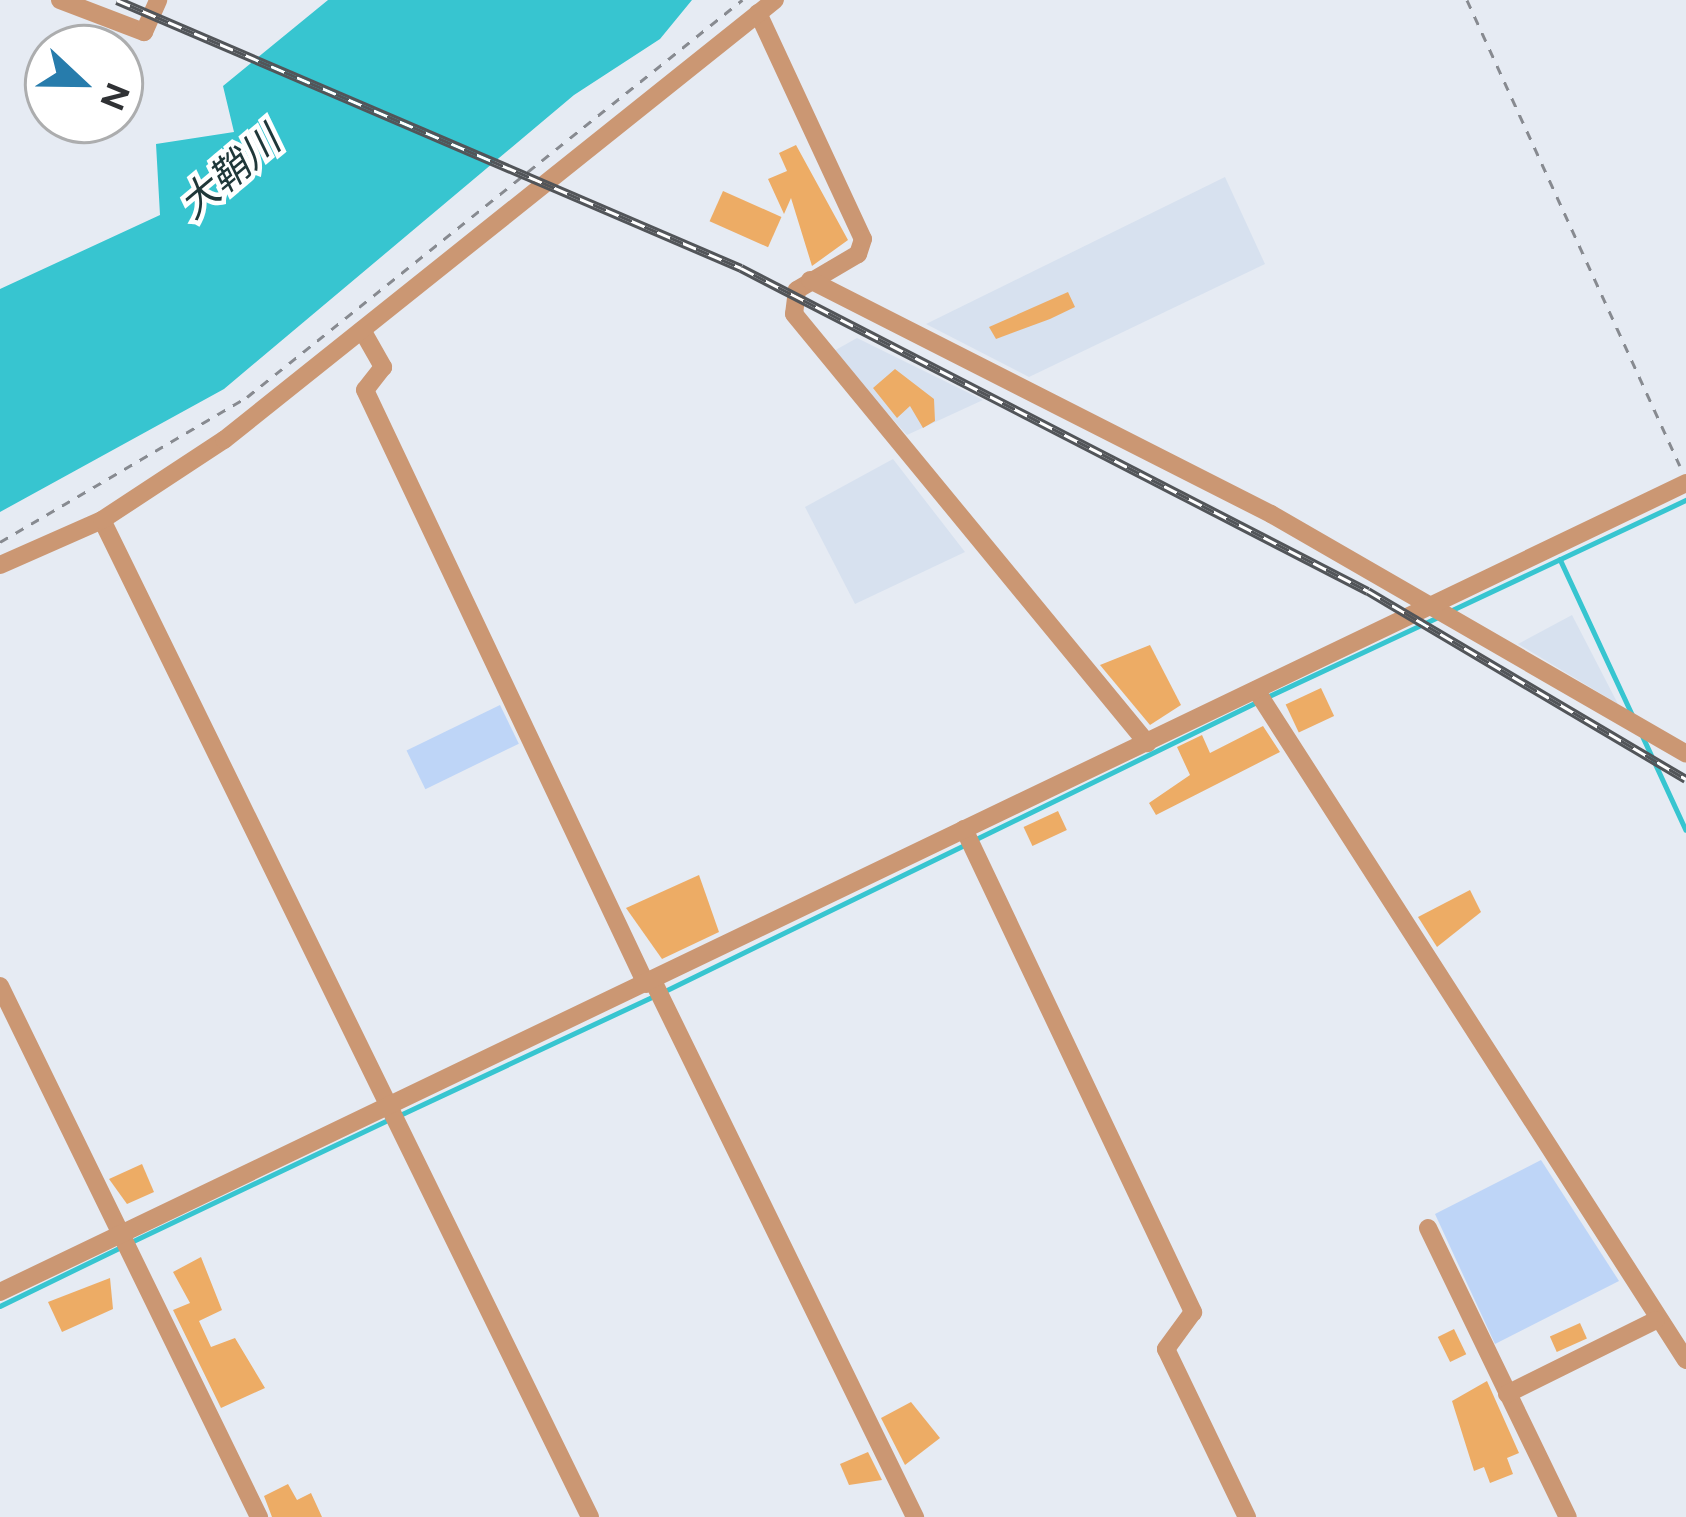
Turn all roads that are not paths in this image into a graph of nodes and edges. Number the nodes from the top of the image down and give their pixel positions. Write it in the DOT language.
graph roads {
  1 [pos="60,0"];
  2 [pos="158,0"];
  3 [pos="775,0"];
  4 [pos="758,13"];
  5 [pos="810,280"];
  6 [pos="362,330"];
  7 [pos="1684,484"];
  8 [pos="102,520"];
  9 [pos="0,565"];
  10 [pos="1439,611"];
  11 [pos="1260,697"];
  12 [pos="1147,743"];
  13 [pos="1686,754"];
  14 [pos="968,838"];
  15 [pos="0,986"];
  16 [pos="653,987"];
  17 [pos="393,1113"];
  18 [pos="1428,1228"];
  19 [pos="124,1241"];
  20 [pos="0,1292"];
  21 [pos="1656,1320"];
  22 [pos="1686,1360"];
  23 [pos="1507,1394"];
  24 [pos="259,1517"];
  25 [pos="590,1517"];
  26 [pos="915,1517"];
  27 [pos="1247,1517"];
  28 [pos="1568,1517"];
  1 -- 2 [label="street"];
  3 -- 4 [label="street"];
  4 -- 5 [label="street"];
  4 -- 6 [label="street"];
  5 -- 10 [label="street"];
  5 -- 12 [label="street"];
  6 -- 8 [label="street"];
  6 -- 16 [label="street"];
  7 -- 10 [label="street"];
  8 -- 9 [label="street"];
  8 -- 17 [label="street"];
  10 -- 11 [label="street"];
  10 -- 13 [label="street"];
  11 -- 12 [label="street"];
  11 -- 21 [label="street"];
  12 -- 14 [label="street"];
  14 -- 16 [label="street"];
  14 -- 27 [label="street"];
  15 -- 19 [label="street"];
  16 -- 17 [label="street"];
  16 -- 26 [label="street"];
  17 -- 19 [label="street"];
  17 -- 25 [label="street"];
  18 -- 23 [label="street"];
  19 -- 20 [label="street"];
  19 -- 24 [label="street"];
  21 -- 22 [label="street"];
  21 -- 23 [label="street"];
  23 -- 28 [label="street"];
}
